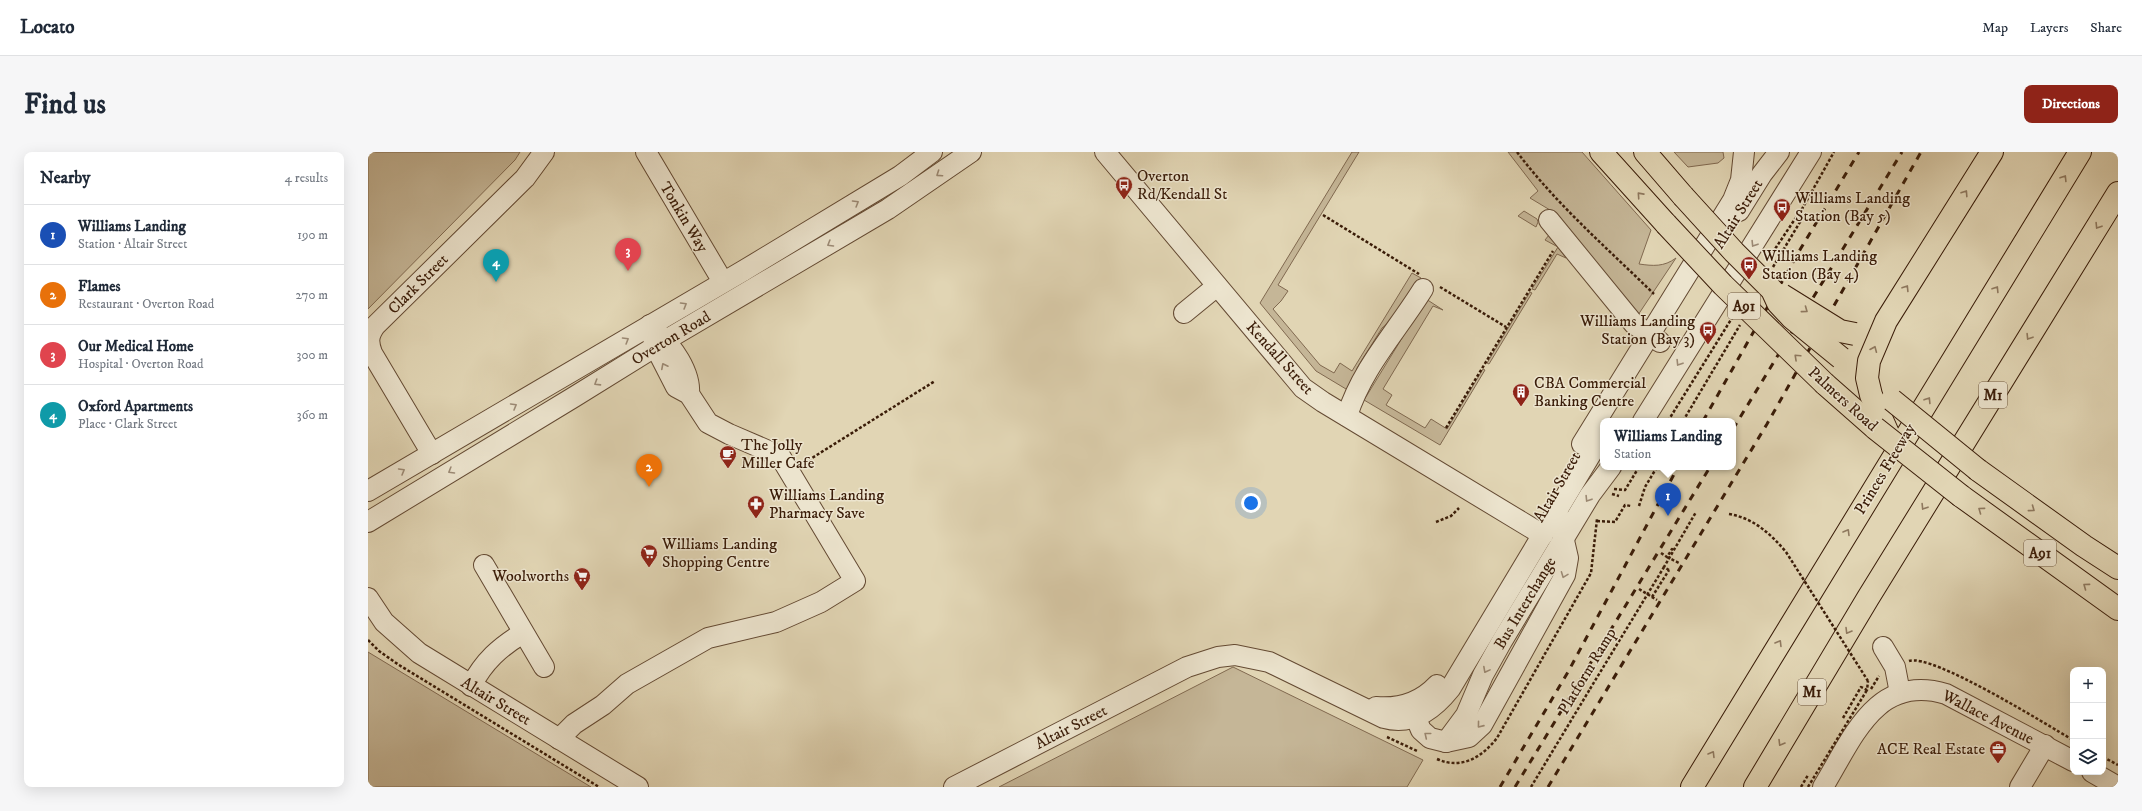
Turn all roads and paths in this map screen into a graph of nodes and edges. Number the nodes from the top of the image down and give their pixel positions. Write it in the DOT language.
graph roads {
  1 [pos="544,152"];
  2 [pos="646,152"];
  3 [pos="932,152"];
  4 [pos="971,152"];
  5 [pos="1105,152"];
  6 [pos="1517,152"];
  7 [pos="1601,152"];
  8 [pos="1645,152"];
  9 [pos="1744,152"];
  10 [pos="1754,152"];
  11 [pos="1779,152"];
  12 [pos="1811,152"];
  13 [pos="1834,152"];
  14 [pos="1992,152"];
  15 [pos="2080,152"];
  16 [pos="2118,193"];
  17 [pos="1324,216"];
  18 [pos="1549,220"];
  19 [pos="1800,222"];
  20 [pos="1556,247"];
  21 [pos="1763,254"];
  22 [pos="1775,280"];
  23 [pos="722,282"];
  24 [pos="1427,283"];
  25 [pos="1217,286"];
  26 [pos="1654,294"];
  27 [pos="1184,313"];
  28 [pos="1406,317"];
  29 [pos="1886,321"];
  30 [pos="650,325"];
  31 [pos="1506,327"];
  32 [pos="1655,338"];
  33 [pos="661,343"];
  34 [pos="1867,378"];
  35 [pos="935,381"];
  36 [pos="1347,416"];
  37 [pos="1601,418"];
  38 [pos="1613,418"];
  39 [pos="1645,418"];
  40 [pos="1600,420"];
  41 [pos="1446,428"];
  42 [pos="1600,439"];
  43 [pos="1891,440"];
  44 [pos="432,454"];
  45 [pos="1609,470"];
  46 [pos="1654,470"];
  47 [pos="790,472"];
  48 [pos="368,491"];
  49 [pos="1631,506"];
  50 [pos="1639,506"];
  51 [pos="1459,508"];
  52 [pos="1557,510"];
  53 [pos="1696,512"];
  54 [pos="1729,514"];
  55 [pos="1597,521"];
  56 [pos="368,522"];
  57 [pos="1436,522"];
  58 [pos="1538,532"];
  59 [pos="1564,538"];
  60 [pos="1673,550"];
  61 [pos="1661,553"];
  62 [pos="1667,557"];
  63 [pos="1679,563"];
  64 [pos="484,565"];
  65 [pos="1664,567"];
  66 [pos="2118,568"];
  67 [pos="1639,589"];
  68 [pos="1652,597"];
  69 [pos="1657,600"];
  70 [pos="370,605"];
  71 [pos="2118,609"];
  72 [pos="523,633"];
  73 [pos="368,640"];
  74 [pos="1883,647"];
  75 [pos="544,667"];
  76 [pos="471,686"];
  77 [pos="1867,690"];
  78 [pos="1900,693"];
  79 [pos="1413,711"];
  80 [pos="1840,724"];
  81 [pos="1380,734"];
  82 [pos="560,739"];
  83 [pos="2045,745"];
  84 [pos="1424,754"];
  85 [pos="2070,759"];
  86 [pos="2106,759"];
  87 [pos="2118,765"];
  88 [pos="2097,775"];
  89 [pos="599,787"];
  90 [pos="638,787"];
  91 [pos="954,787"];
  92 [pos="1531,787"];
  93 [pos="1692,787"];
  94 [pos="1755,787"];
  95 [pos="1808,787"];
  96 [pos="1823,787"];
  97 [pos="2020,787"];
  98 [pos="2118,787"];
  1 -- 44 [label="street, Clark Street"];
  2 -- 23 [label="street, Tonkin Way"];
  23 -- 3 [label="street, Overton Road, one-way"];
  4 -- 33 [label="street, Overton Road, one-way"];
  5 -- 25 [label="street, Kendall Street"];
  6 -- 26 [label="path"];
  43 -- 7 [label="highway, Palmers Road / A91, one-way, bridge"];
  8 -- 22 [label="highway, Palmers Road / A91, bridge"];
  9 -- 32 [label="street, Altair Street"];
  10 -- 11 [label="street"];
  11 -- 32 [label="street, Altair Street"];
  12 -- 39 [label="street, one-way"];
  13 -- 19 [label="path"];
  29 -- 14 [label="highway, one-way"];
  93 -- 15 [label="highway, Princes Freeway, one-way"];
  16 -- 94 [label="highway, M1, one-way"];
  17 -- 24 [label="path"];
  18 -- 32 [label="street"];
  20 -- 31 [label="path"];
  21 -- 22 [label="path"];
  22 -- 29 [label="highway, one-way, bridge"];
  22 -- 34 [label="highway, Palmers Road / A91, bridge"];
  30 -- 23 [label="street, Overton Road, one-way"];
  24 -- 28 [label="street"];
  24 -- 31 [label="path"];
  25 -- 27 [label="street"];
  25 -- 36 [label="street, Kendall Street"];
  28 -- 36 [label="street"];
  28 -- 36 [label="street"];
  34 -- 29 [label="highway, one-way"];
  30 -- 33 [label="street"];
  44 -- 30 [label="street, Overton Road, one-way"];
  31 -- 41 [label="path"];
  32 -- 37 [label="street, Altair Street"];
  32 -- 38 [label="street, Altair Street"];
  33 -- 47 [label="street"];
  33 -- 56 [label="street, Overton Road, one-way"];
  34 -- 43 [label="highway"];
  34 -- 66 [label="highway, Palmers Road / A91, one-way, bridge"];
  35 -- 47 [label="path"];
  36 -- 58 [label="street, Kendall Street"];
  40 -- 58 [label="street, Altair Street"];
  42 -- 52 [label="street, Altair Street"];
  71 -- 43 [label="highway, Palmers Road / A91, one-way, bridge"];
  48 -- 44 [label="street, Overton Road, one-way"];
  45 -- 59 [label="street, one-way"];
  46 -- 50 [label="path"];
  47 -- 82 [label="street"];
  49 -- 55 [label="path"];
  51 -- 57 [label="path"];
  52 -- 58 [label="street, Altair Street"];
  52 -- 59 [label="street"];
  53 -- 60 [label="path, bridge"];
  54 -- 77 [label="path, bridge"];
  58 -- 79 [label="street, Altair Street"];
  59 -- 79 [label="street, one-way"];
  60 -- 62 [label="path"];
  60 -- 65 [label="path, Platform Ramp, bridge"];
  61 -- 62 [label="path"];
  62 -- 63 [label="path"];
  64 -- 72 [label="street"];
  65 -- 68 [label="path, bridge"];
  65 -- 92 [label="path, Platform Ramp, bridge"];
  67 -- 68 [label="path"];
  68 -- 69 [label="path"];
  70 -- 76 [label="street, Altair Street"];
  72 -- 75 [label="street"];
  72 -- 76 [label="street"];
  73 -- 89 [label="path"];
  74 -- 78 [label="street"];
  76 -- 82 [label="street, Altair Street"];
  77 -- 80 [label="path"];
  77 -- 95 [label="path, bridge"];
  78 -- 83 [label="street, Wallace Avenue"];
  78 -- 96 [label="street, Wallace Avenue"];
  79 -- 91 [label="street, Altair Street"];
  81 -- 84 [label="path"];
  82 -- 90 [label="street, Altair Street"];
  83 -- 85 [label="street, Wallace Avenue"];
  83 -- 97 [label="street"];
  86 -- 87 [label="path"];
  88 -- 98 [label="street"];
}
